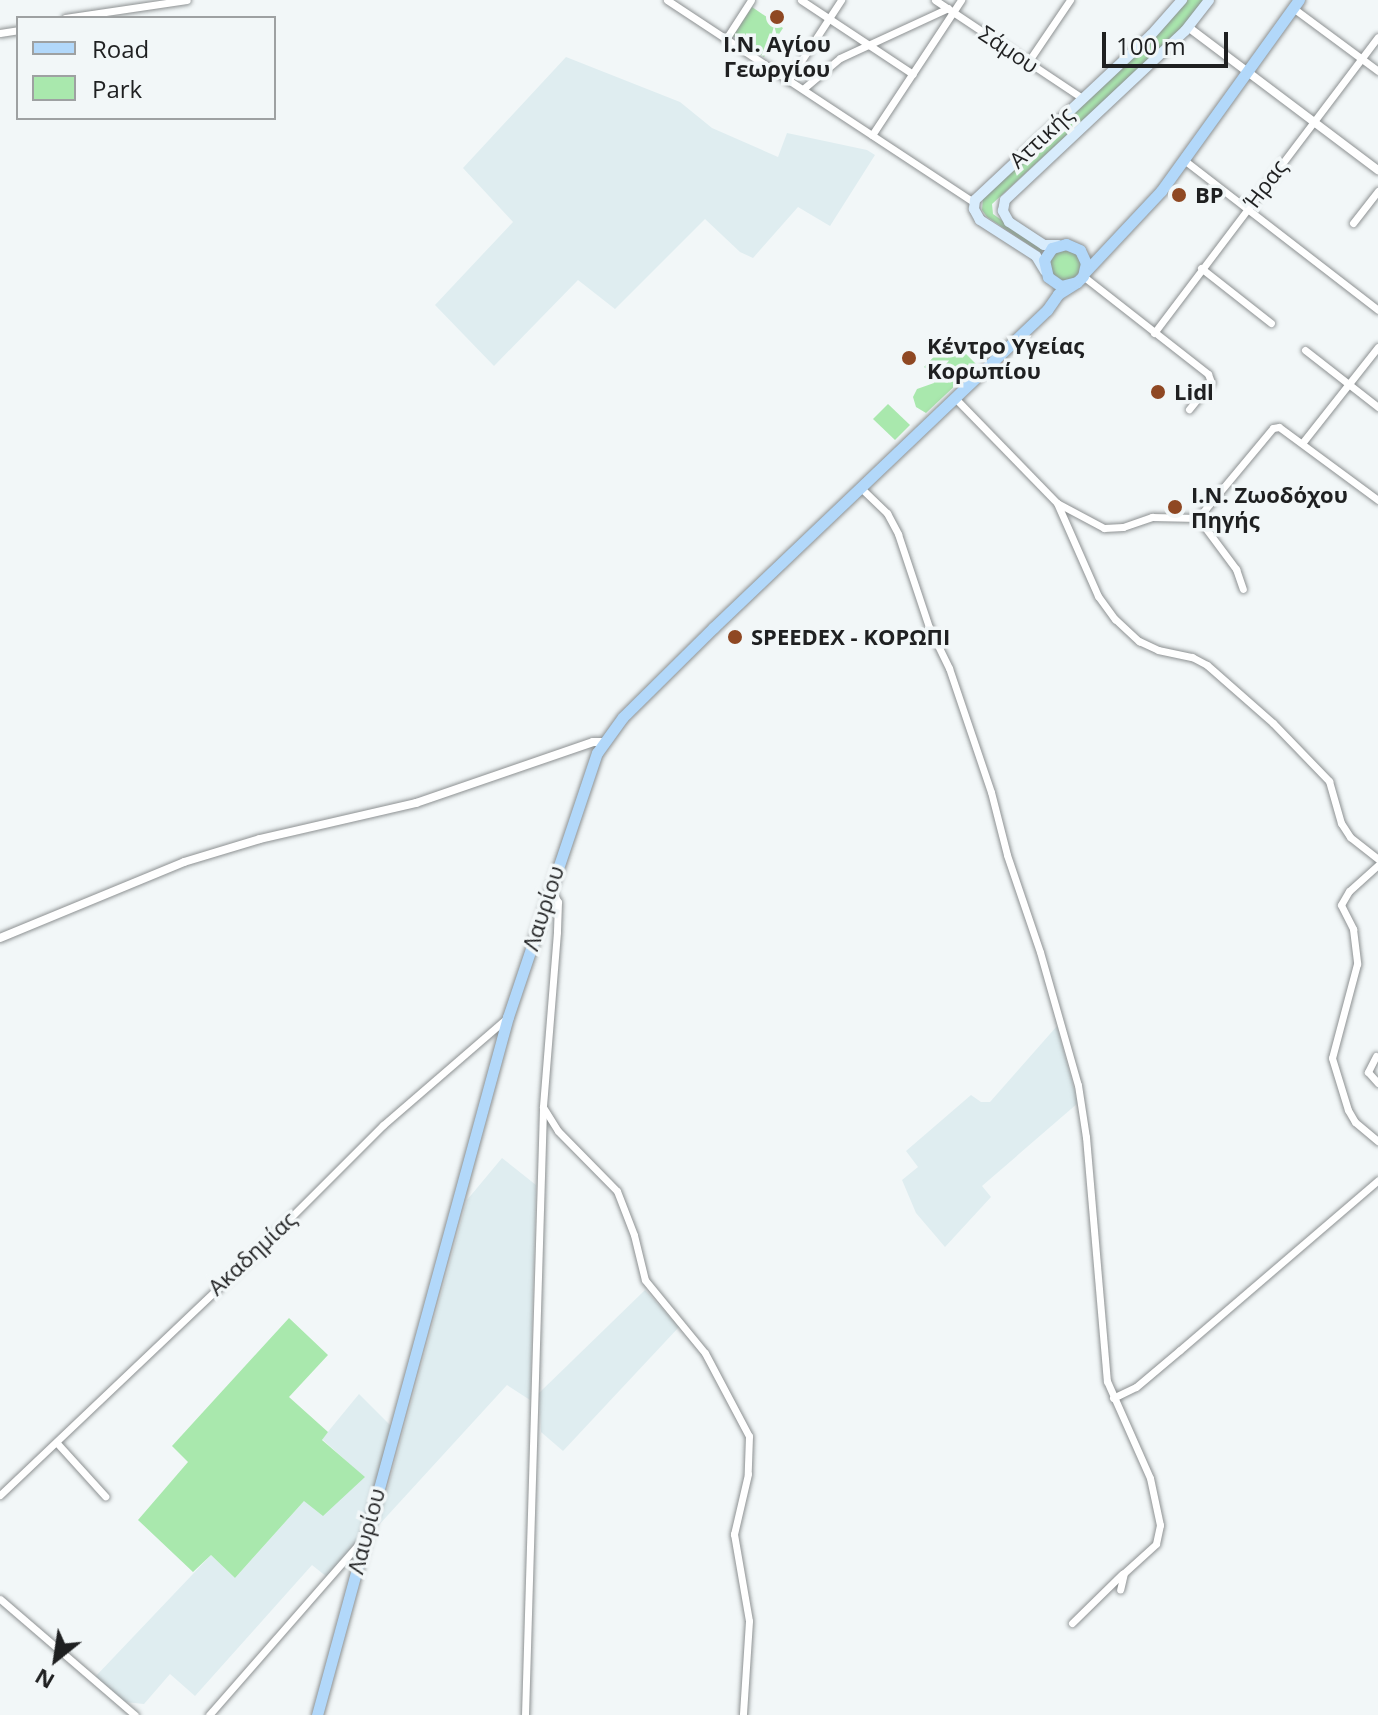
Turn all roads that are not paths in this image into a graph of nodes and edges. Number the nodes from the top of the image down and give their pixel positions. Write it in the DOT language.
graph roads {
  1 [pos="187,0"];
  2 [pos="667,0"];
  3 [pos="751,0"];
  4 [pos="801,0"];
  5 [pos="841,0"];
  6 [pos="935,0"];
  7 [pos="961,0"];
  8 [pos="1070,0"];
  9 [pos="1182,0"];
  10 [pos="1209,0"];
  11 [pos="1296,4"];
  12 [pos="950,10"];
  13 [pos="79,16"];
  14 [pos="828,19"];
  15 [pos="1188,27"];
  16 [pos="1378,37"];
  17 [pos="726,39"];
  18 [pos="868,46"];
  19 [pos="1361,58"];
  20 [pos="1028,62"];
  21 [pos="1245,71"];
  22 [pos="1378,71"];
  23 [pos="913,74"];
  24 [pos="788,81"];
  25 [pos="803,89"];
  26 [pos="1082,98"];
  27 [pos="1314,119"];
  28 [pos="872,135"];
  29 [pos="1184,160"];
  30 [pos="1378,170"];
  31 [pos="1378,191"];
  32 [pos="975,203"];
  33 [pos="1247,209"];
  34 [pos="1353,223"];
  35 [pos="1059,244"];
  36 [pos="1077,247"];
  37 [pos="1108,251"];
  38 [pos="1201,268"];
  39 [pos="1047,275"];
  40 [pos="1081,277"];
  41 [pos="1378,310"];
  42 [pos="1041,316"];
  43 [pos="1271,323"];
  44 [pos="1154,333"];
  45 [pos="1378,347"];
  46 [pos="1305,350"];
  47 [pos="1349,384"];
  48 [pos="954,397"];
  49 [pos="1378,407"];
  50 [pos="1189,409"];
  51 [pos="1303,442"];
  52 [pos="862,489"];
  53 [pos="1378,500"];
  54 [pos="1057,503"];
  55 [pos="1198,518"];
  56 [pos="1243,589"];
  57 [pos="604,742"];
  58 [pos="1378,862"];
  59 [pos="550,888"];
  60 [pos="0,938"];
  61 [pos="508,1017"];
  62 [pos="1376,1056"];
  63 [pos="1378,1083"];
  64 [pos="543,1107"];
  65 [pos="1378,1141"];
  66 [pos="1378,1180"];
  67 [pos="1113,1398"];
  68 [pos="57,1443"];
  69 [pos="0,1495"];
  70 [pos="105,1496"];
  71 [pos="364,1537"];
  72 [pos="1124,1573"];
  73 [pos="1120,1590"];
  74 [pos="0,1599"];
  75 [pos="1072,1623"];
  76 [pos="135,1715"];
  77 [pos="209,1715"];
  78 [pos="317,1715"];
  79 [pos="525,1715"];
  80 [pos="743,1715"];
  1 -- 13 [label="street"];
  2 -- 17 [label="street"];
  3 -- 17 [label="street"];
  4 -- 14 [label="street"];
  5 -- 14 [label="street"];
  6 -- 12 [label="street, Σάμου"];
  7 -- 12 [label="street"];
  8 -- 20 [label="street"];
  9 -- 26 [label="main road, Αττικής"];
  10 -- 15 [label="main road, Αττικής"];
  11 -- 19 [label="street"];
  11 -- 21 [label="main road, Λαυρίου"];
  12 -- 18 [label="street"];
  12 -- 20 [label="street, Σάμου"];
  12 -- 23 [label="street"];
  14 -- 18 [label="street"];
  14 -- 24 [label="street"];
  15 -- 21 [label="street"];
  15 -- 35 [label="main road, Αττικής"];
  16 -- 19 [label="street, Ήρας"];
  17 -- 24 [label="street"];
  18 -- 23 [label="street"];
  18 -- 25 [label="street"];
  19 -- 22 [label="street"];
  19 -- 27 [label="street, Ήρας"];
  20 -- 26 [label="street, Σάμου"];
  21 -- 27 [label="street"];
  21 -- 29 [label="main road, Λαυρίου"];
  23 -- 28 [label="street"];
  24 -- 25 [label="street"];
  25 -- 28 [label="street"];
  26 -- 32 [label="main road, Αττικής"];
  27 -- 30 [label="street"];
  27 -- 33 [label="street, Ήρας"];
  28 -- 32 [label="street"];
  29 -- 33 [label="street"];
  29 -- 37 [label="main road, Λαυρίου"];
  31 -- 34 [label="street"];
  32 -- 39 [label="main road"];
  33 -- 38 [label="street, Ήρας"];
  33 -- 41 [label="street"];
  35 -- 36 [label="main road"];
  35 -- 39 [label="main road"];
  36 -- 37 [label="main road"];
  36 -- 40 [label="main road"];
  37 -- 40 [label="main road, Λαυρίου"];
  38 -- 43 [label="street"];
  38 -- 44 [label="street, Ήρας"];
  39 -- 40 [label="main road"];
  39 -- 42 [label="main road"];
  40 -- 42 [label="main road, Λαυρίου"];
  40 -- 44 [label="street"];
  42 -- 48 [label="main road, Λαυρίου"];
  44 -- 50 [label="street"];
  45 -- 47 [label="street"];
  46 -- 47 [label="street"];
  47 -- 49 [label="street"];
  47 -- 51 [label="street"];
  48 -- 52 [label="main road, Λαυρίου"];
  48 -- 54 [label="street"];
  51 -- 53 [label="street"];
  51 -- 55 [label="street"];
  52 -- 57 [label="main road, Λαυρίου"];
  52 -- 67 [label="street"];
  54 -- 55 [label="street"];
  54 -- 58 [label="street"];
  55 -- 56 [label="street"];
  57 -- 59 [label="main road, Λαυρίου"];
  57 -- 60 [label="street"];
  58 -- 65 [label="street"];
  59 -- 61 [label="main road, Λαυρίου"];
  59 -- 64 [label="street"];
  61 -- 68 [label="street, Ακαδημίας"];
  61 -- 71 [label="main road, Λαυρίου"];
  62 -- 63 [label="street"];
  64 -- 79 [label="street"];
  64 -- 80 [label="street"];
  66 -- 67 [label="street"];
  67 -- 72 [label="street"];
  68 -- 69 [label="street, Ακαδημίας"];
  68 -- 70 [label="street"];
  71 -- 77 [label="street"];
  71 -- 78 [label="main road, Λαυρίου"];
  72 -- 73 [label="street"];
  72 -- 75 [label="street"];
  74 -- 76 [label="street"];
}
